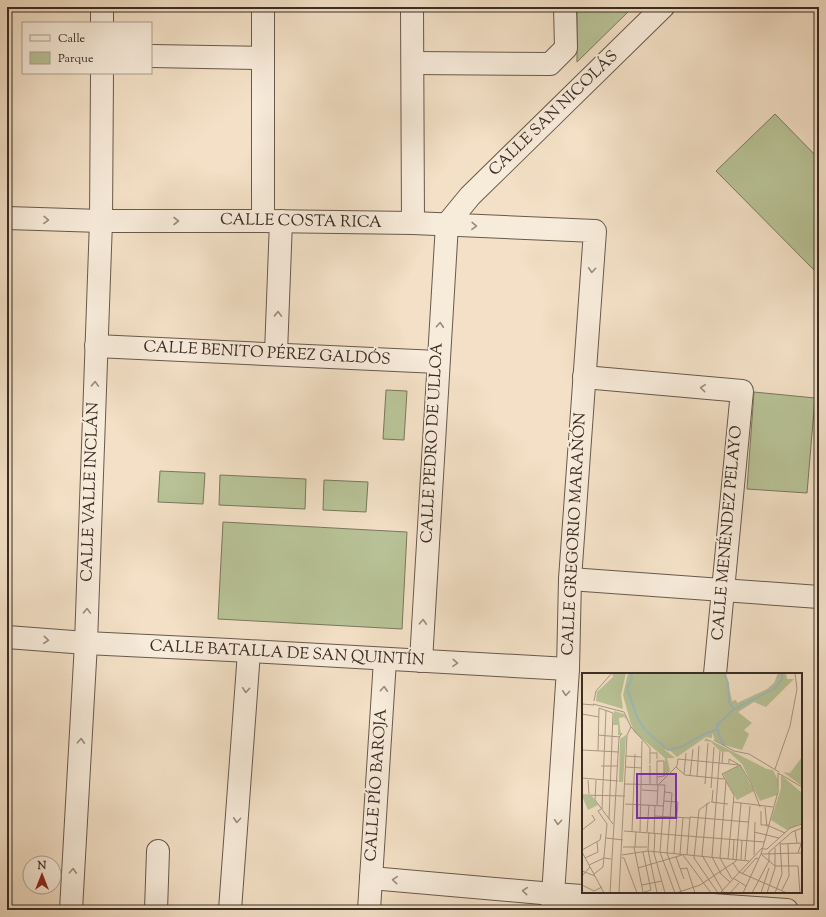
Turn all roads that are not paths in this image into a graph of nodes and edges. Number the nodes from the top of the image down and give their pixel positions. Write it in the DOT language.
graph roads {
  1 [pos="102,7"];
  2 [pos="263,7"];
  3 [pos="412,7"];
  4 [pos="565,7"];
  5 [pos="663,7"];
  6 [pos="102,22"];
  7 [pos="152,56"];
  8 [pos="263,58"];
  9 [pos="413,62"];
  10 [pos="102,74"];
  11 [pos="7,218"];
  12 [pos="101,221"];
  13 [pos="272,221"];
  14 [pos="413,223"];
  15 [pos="447,224"];
  16 [pos="595,231"];
  17 [pos="96,346"];
  18 [pos="276,353"];
  19 [pos="438,362"];
  20 [pos="584,377"];
  21 [pos="570,578"];
  22 [pos="722,589"];
  23 [pos="819,597"];
  24 [pos="7,637"];
  25 [pos="86,643"];
  26 [pos="249,652"];
  27 [pos="386,660"];
  28 [pos="421,661"];
  29 [pos="568,670"];
  30 [pos="715,673"];
  31 [pos="158,851"];
  32 [pos="371,878"];
  33 [pos="552,902"];
  34 [pos="695,902"];
  35 [pos="71,910"];
  36 [pos="156,910"];
  37 [pos="230,910"];
  38 [pos="369,910"];
  39 [pos="787,910"];
  1 -- 6 [label="street"];
  2 -- 8 [label="street"];
  3 -- 9 [label="street"];
  4 -- 9 [label="street"];
  5 -- 15 [label="street, CALLE SAN NICOLÁS"];
  7 -- 8 [label="street"];
  8 -- 13 [label="street"];
  9 -- 14 [label="street"];
  10 -- 12 [label="street, CALLE VALLE INCLÁN"];
  11 -- 12 [label="street, CALLE COSTA RICA, one-way"];
  12 -- 13 [label="street, CALLE COSTA RICA, one-way"];
  12 -- 17 [label="street, CALLE VALLE INCLÁN"];
  13 -- 14 [label="street, CALLE COSTA RICA"];
  18 -- 13 [label="street, one-way"];
  14 -- 15 [label="street, CALLE COSTA RICA"];
  15 -- 16 [label="street, CALLE COSTA RICA, one-way"];
  19 -- 15 [label="street, CALLE PEDRO DE ULLOA, one-way"];
  16 -- 20 [label="street, CALLE GREGORIO MARAÑÓN, one-way"];
  17 -- 18 [label="street, CALLE BENITO PÉREZ GALDÓS"];
  25 -- 17 [label="street, CALLE VALLE INCLÁN, one-way"];
  18 -- 19 [label="street, CALLE BENITO PÉREZ GALDÓS"];
  28 -- 19 [label="street, CALLE PEDRO DE ULLOA, one-way"];
  20 -- 21 [label="street, CALLE GREGORIO MARAÑÓN"];
  22 -- 20 [label="street, CALLE MENÉNDEZ PELAYO, one-way"];
  21 -- 22 [label="street"];
  21 -- 29 [label="street, CALLE GREGORIO MARAÑÓN"];
  22 -- 23 [label="street"];
  22 -- 30 [label="street, CALLE MENÉNDEZ PELAYO"];
  24 -- 25 [label="street, CALLE BATALLA DE SAN QUINTÍN, one-way"];
  25 -- 26 [label="street, CALLE BATALLA DE SAN QUINTÍN"];
  35 -- 25 [label="street, CALLE VALLE INCLÁN, one-way"];
  26 -- 27 [label="street, CALLE BATALLA DE SAN QUINTÍN"];
  26 -- 37 [label="street, one-way"];
  27 -- 28 [label="street, CALLE BATALLA DE SAN QUINTÍN"];
  32 -- 27 [label="street, CALLE PÍO BAROJA, one-way"];
  28 -- 29 [label="street, CALLE BATALLA DE SAN QUINTÍN, one-way"];
  29 -- 33 [label="street, CALLE GREGORIO MARAÑÓN, one-way"];
  31 -- 36 [label="street"];
  33 -- 32 [label="street, one-way"];
  32 -- 38 [label="street, CALLE PÍO BAROJA"];
  33 -- 34 [label="street"];
  34 -- 39 [label="street"];
}
